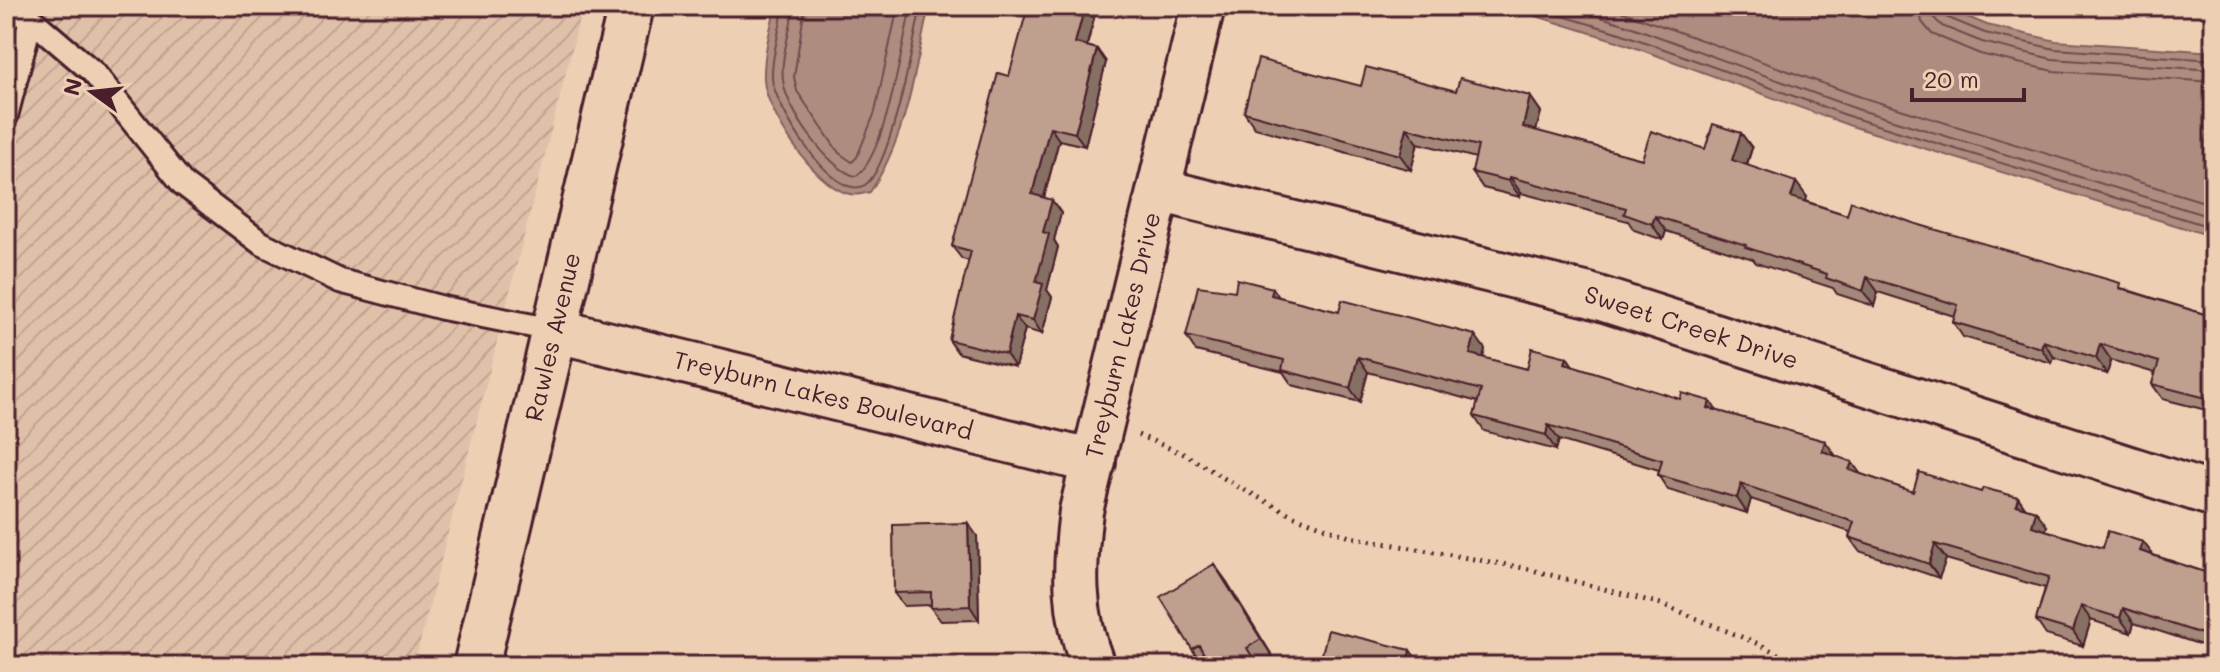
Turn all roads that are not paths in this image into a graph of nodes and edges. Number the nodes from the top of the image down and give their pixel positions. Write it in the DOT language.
graph roads {
  1 [pos="631,6"];
  2 [pos="1203,6"];
  3 [pos="6,7"];
  4 [pos="31,19"];
  5 [pos="6,116"];
  6 [pos="1159,190"];
  7 [pos="553,330"];
  8 [pos="1099,443"];
  9 [pos="2214,495"];
  10 [pos="476,666"];
  11 [pos="1093,666"];
  1 -- 7 [label="street, Rawles Avenue"];
  2 -- 6 [label="street, Treyburn Lakes Drive"];
  3 -- 4 [label="lane"];
  4 -- 5 [label="lane"];
  4 -- 7 [label="lane"];
  6 -- 8 [label="street, Treyburn Lakes Drive"];
  6 -- 9 [label="street, Sweet Creek Drive"];
  7 -- 8 [label="street, Treyburn Lakes Boulevard"];
  7 -- 10 [label="street, Rawles Avenue"];
  8 -- 11 [label="street, Treyburn Lakes Drive"];
}
